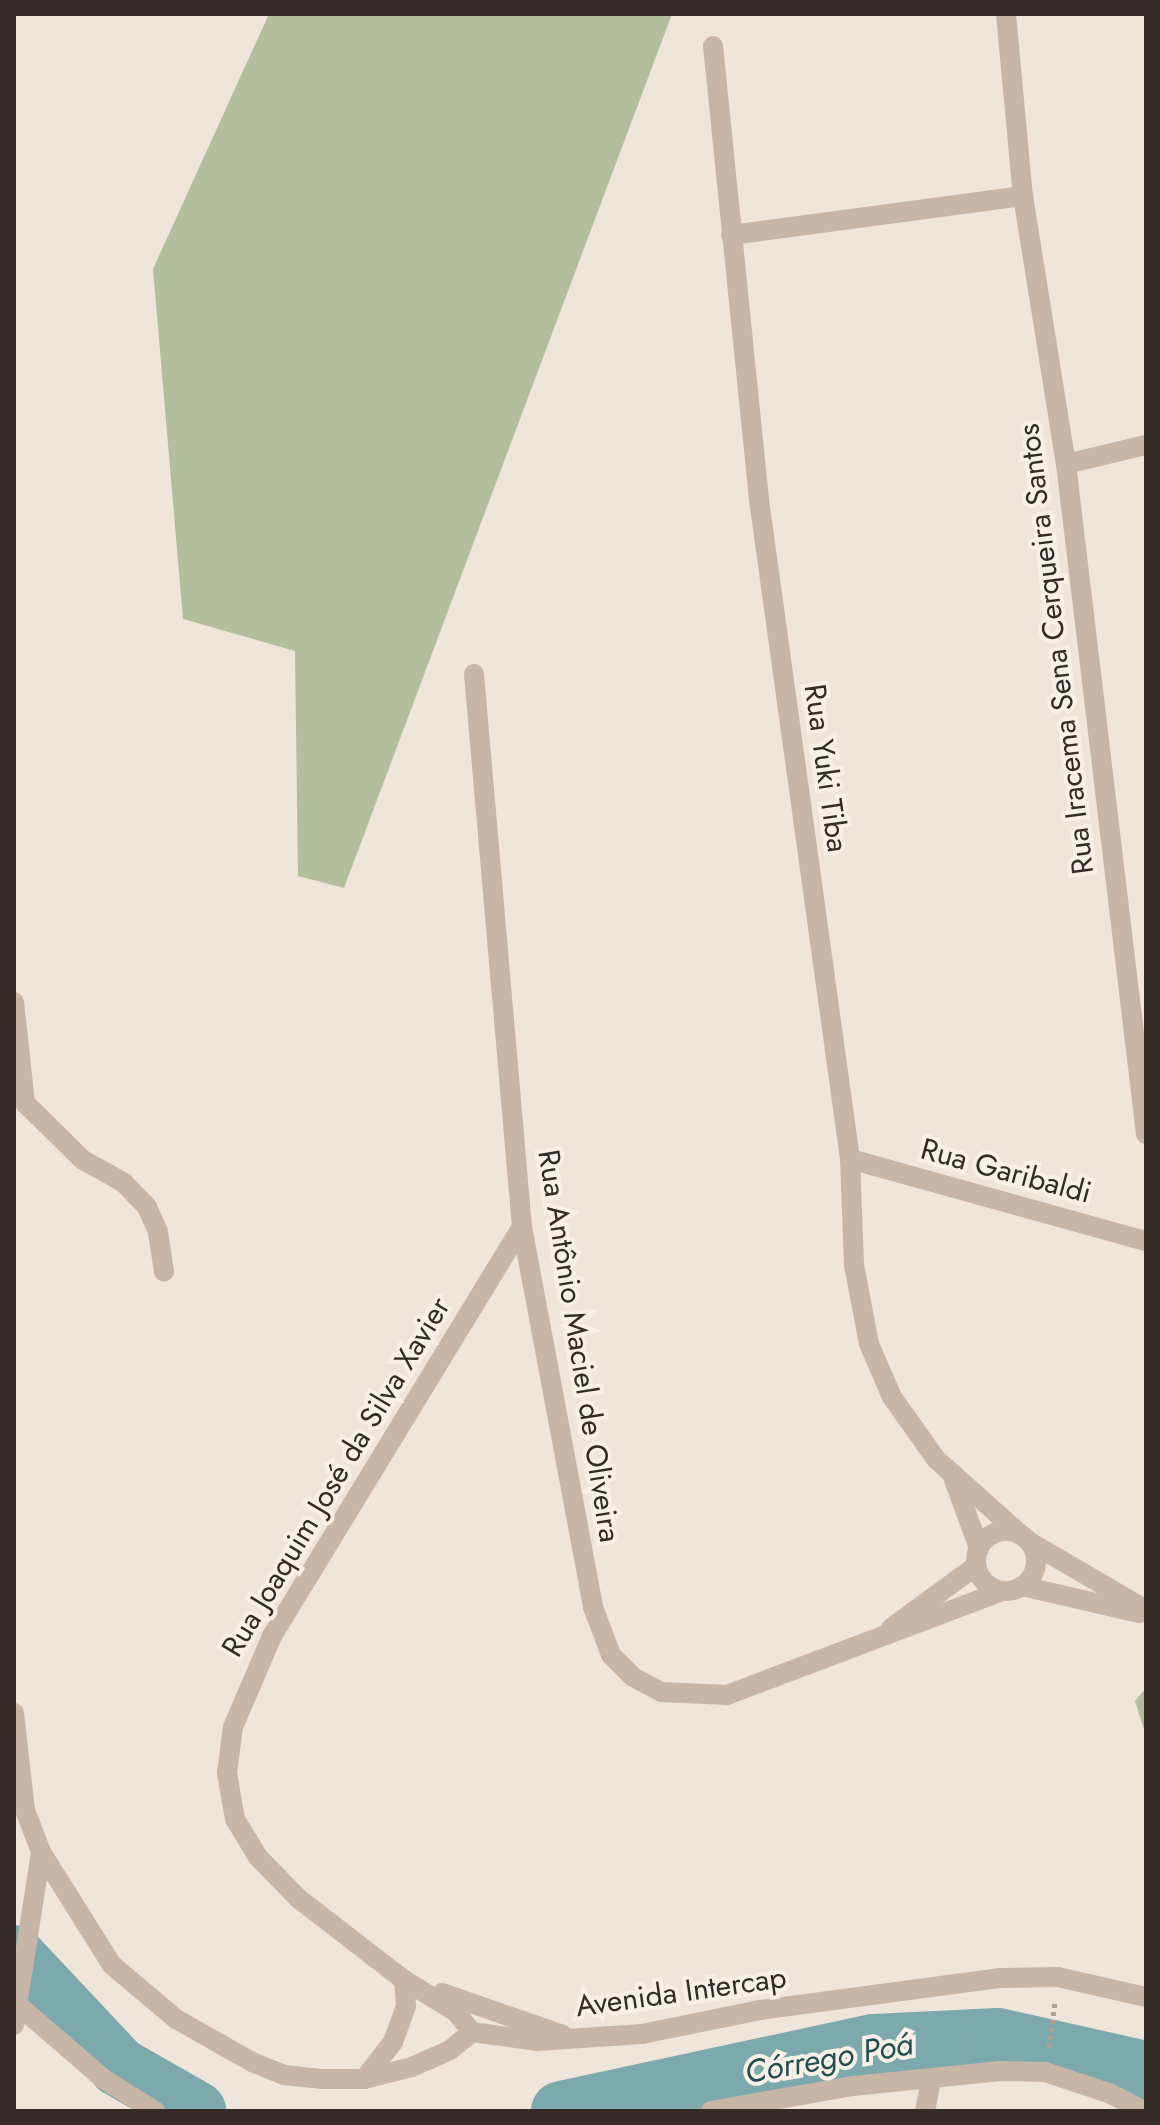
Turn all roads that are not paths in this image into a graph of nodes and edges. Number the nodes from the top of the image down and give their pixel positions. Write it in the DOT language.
graph roads {
  1 [pos="1006,14"];
  2 [pos="713,46"];
  3 [pos="1023,196"];
  4 [pos="731,235"];
  5 [pos="1146,445"];
  6 [pos="1066,464"];
  7 [pos="474,674"];
  8 [pos="14,1002"];
  9 [pos="19,1104"];
  10 [pos="1146,1134"];
  11 [pos="850,1159"];
  12 [pos="522,1227"];
  13 [pos="1146,1241"];
  14 [pos="164,1272"];
  15 [pos="951,1473"];
  16 [pos="1024,1538"];
  17 [pos="978,1557"];
  18 [pos="1012,1588"];
  19 [pos="1146,1612"];
  20 [pos="865,1647"];
  21 [pos="14,1713"];
  22 [pos="41,1852"];
  23 [pos="404,1980"];
  24 [pos="1146,1997"];
  25 [pos="16,2015"];
  26 [pos="472,2032"];
  27 [pos="572,2038"];
  28 [pos="364,2079"];
  29 [pos="931,2080"];
  30 [pos="155,2111"];
  31 [pos="711,2111"];
  32 [pos="925,2111"];
  33 [pos="1144,2111"];
  1 -- 3 [label="street, Rua Iracema Sena Cerqueira Santos"];
  2 -- 4 [label="street, Rua Yuki Tiba"];
  3 -- 4 [label="street"];
  3 -- 6 [label="street, Rua Iracema Sena Cerqueira Santos"];
  4 -- 11 [label="street, Rua Yuki Tiba"];
  5 -- 6 [label="street"];
  6 -- 10 [label="street, Rua Iracema Sena Cerqueira Santos"];
  7 -- 12 [label="street, Rua Antônio Maciel de Oliveira"];
  8 -- 9 [label="street"];
  9 -- 14 [label="street"];
  11 -- 13 [label="street, Rua Garibaldi"];
  11 -- 15 [label="street, Rua Yuki Tiba"];
  12 -- 20 [label="street, Rua Antônio Maciel de Oliveira"];
  12 -- 23 [label="street, Rua Joaquim José da Silva Xavier"];
  15 -- 16 [label="street, Rua Yuki Tiba"];
  15 -- 17 [label="street, Rua Yuki Tiba"];
  16 -- 17 [label="street"];
  16 -- 18 [label="street"];
  16 -- 19 [label="street"];
  17 -- 18 [label="street"];
  17 -- 20 [label="street, Rua Antônio Maciel de Oliveira"];
  18 -- 19 [label="street"];
  18 -- 20 [label="street, Rua Antônio Maciel de Oliveira"];
  21 -- 22 [label="street"];
  22 -- 25 [label="street"];
  22 -- 28 [label="street"];
  23 -- 26 [label="street, Rua Joaquim José da Silva Xavier"];
  23 -- 27 [label="street"];
  23 -- 28 [label="street"];
  24 -- 27 [label="street, Avenida Intercap"];
  25 -- 30 [label="street"];
  26 -- 27 [label="street, Avenida Intercap"];
  26 -- 28 [label="street"];
  29 -- 31 [label="street"];
  29 -- 32 [label="street"];
  29 -- 33 [label="street"];
}
